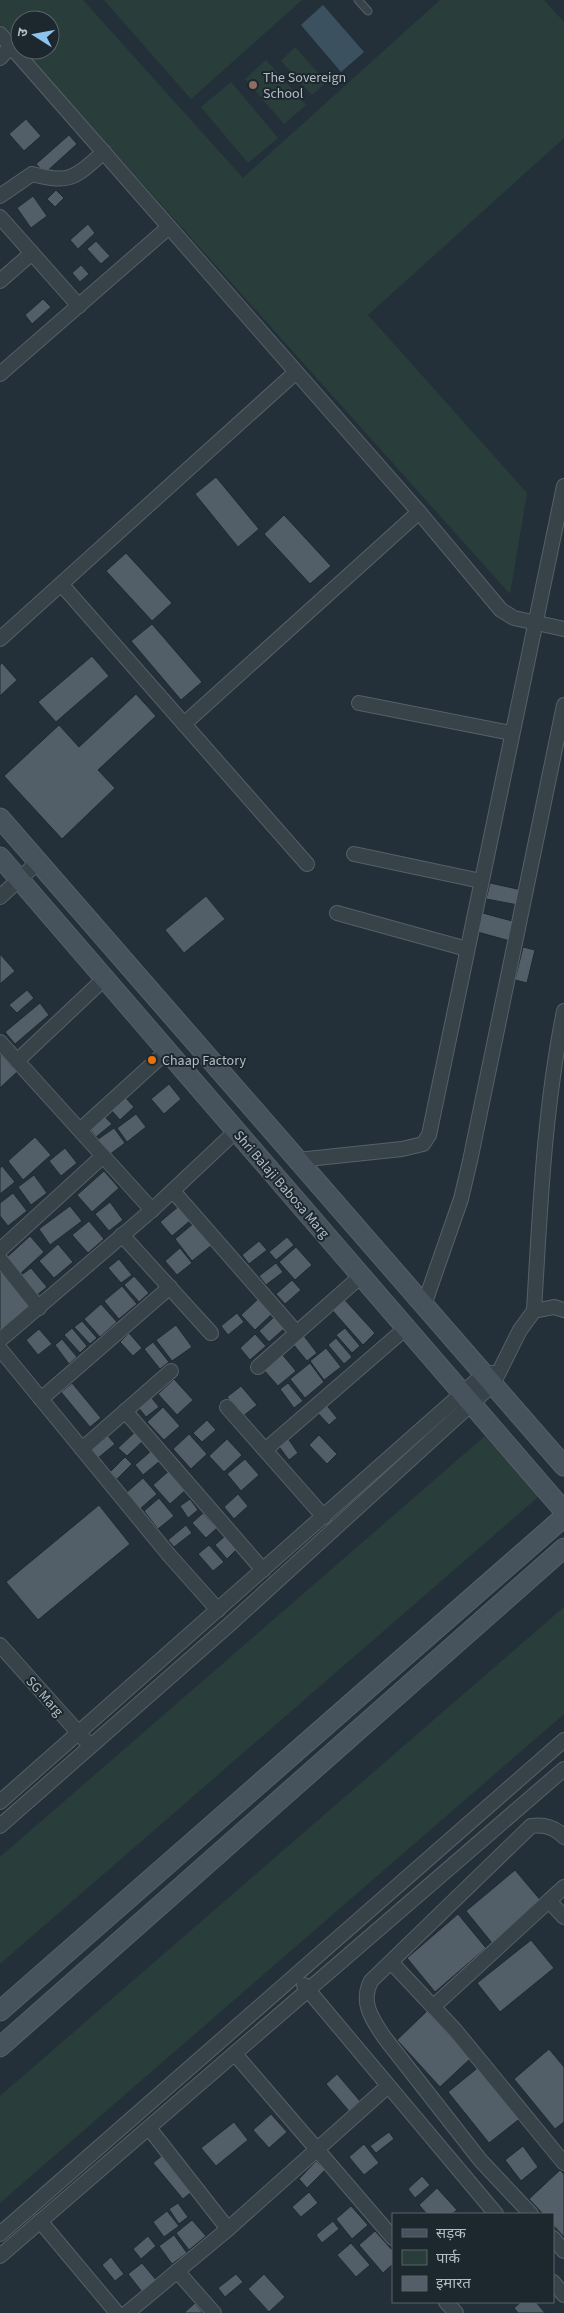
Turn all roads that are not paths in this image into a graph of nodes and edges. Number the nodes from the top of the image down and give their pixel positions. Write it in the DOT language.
graph roads {
  1 [pos="358,0"];
  2 [pos="368,11"];
  3 [pos="0,34"];
  4 [pos="10,45"];
  5 [pos="10,47"];
  6 [pos="0,58"];
  7 [pos="23,60"];
  8 [pos="104,152"];
  9 [pos="0,196"];
  10 [pos="0,217"];
  11 [pos="169,226"];
  12 [pos="32,253"];
  13 [pos="0,281"];
  14 [pos="78,306"];
  15 [pos="296,372"];
  16 [pos="0,374"];
  17 [pos="564,486"];
  18 [pos="419,512"];
  19 [pos="62,585"];
  20 [pos="534,623"];
  21 [pos="564,629"];
  22 [pos="0,639"];
  23 [pos="359,703"];
  24 [pos="564,705"];
  25 [pos="184,724"];
  26 [pos="511,733"];
  27 [pos="0,818"];
  28 [pos="354,854"];
  29 [pos="0,857"];
  30 [pos="38,862"];
  31 [pos="308,864"];
  32 [pos="19,879"];
  33 [pos="481,881"];
  34 [pos="0,897"];
  35 [pos="337,912"];
  36 [pos="467,949"];
  37 [pos="105,978"];
  38 [pos="564,1011"];
  39 [pos="0,1042"];
  40 [pos="167,1051"];
  41 [pos="18,1061"];
  42 [pos="80,1130"];
  43 [pos="236,1131"];
  44 [pos="103,1156"];
  45 [pos="298,1160"];
  46 [pos="172,1191"];
  47 [pos="152,1210"];
  48 [pos="122,1235"];
  49 [pos="0,1250"];
  50 [pos="0,1258"];
  51 [pos="361,1276"];
  52 [pos="170,1287"];
  53 [pos="424,1305"];
  54 [pos="39,1308"];
  55 [pos="564,1310"];
  56 [pos="534,1311"];
  57 [pos="406,1328"];
  58 [pos="296,1332"];
  59 [pos="212,1333"];
  60 [pos="0,1340"];
  61 [pos="0,1349"];
  62 [pos="258,1367"];
  63 [pos="171,1371"];
  64 [pos="492,1377"];
  65 [pos="41,1399"];
  66 [pos="467,1399"];
  67 [pos="227,1407"];
  68 [pos="125,1411"];
  69 [pos="82,1449"];
  70 [pos="265,1450"];
  71 [pos="564,1466"];
  72 [pos="564,1511"];
  73 [pos="324,1517"];
  74 [pos="564,1517"];
  75 [pos="564,1548"];
  76 [pos="263,1570"];
  77 [pos="218,1610"];
  78 [pos="0,1645"];
  79 [pos="78,1733"];
  80 [pos="564,1740"];
  81 [pos="91,1747"];
  82 [pos="562,1775"];
  83 [pos="0,1802"];
  84 [pos="0,1826"];
  85 [pos="564,1836"];
  86 [pos="564,1887"];
  87 [pos="549,1900"];
  88 [pos="564,1917"];
  89 [pos="391,1962"];
  90 [pos="296,1976"];
  91 [pos="308,1991"];
  92 [pos="434,2006"];
  93 [pos="0,2011"];
  94 [pos="0,2047"];
  95 [pos="235,2054"];
  96 [pos="388,2086"];
  97 [pos="149,2128"];
  98 [pos="319,2149"];
  99 [pos="564,2163"];
  100 [pos="495,2213"];
  101 [pos="530,2213"];
  102 [pos="40,2221"];
  103 [pos="228,2229"];
  104 [pos="0,2234"];
  105 [pos="392,2237"];
  106 [pos="554,2239"];
  107 [pos="564,2251"];
  108 [pos="0,2256"];
  109 [pos="178,2271"];
  110 [pos="554,2283"];
  111 [pos="564,2295"];
  112 [pos="447,2303"];
  113 [pos="117,2313"];
  114 [pos="128,2313"];
  115 [pos="214,2313"];
  116 [pos="456,2313"];
  1 -- 2 [label="lane"];
  3 -- 4 [label="street"];
  5 -- 6 [label="street"];
  7 -- 8 [label="street"];
  8 -- 9 [label="street"];
  8 -- 11 [label="street"];
  10 -- 12 [label="street"];
  11 -- 14 [label="street"];
  11 -- 15 [label="street"];
  12 -- 13 [label="street"];
  12 -- 14 [label="street"];
  14 -- 16 [label="street"];
  15 -- 18 [label="street"];
  15 -- 19 [label="street"];
  17 -- 20 [label="street"];
  18 -- 20 [label="street"];
  18 -- 25 [label="street"];
  19 -- 22 [label="street"];
  19 -- 25 [label="street"];
  20 -- 21 [label="street"];
  20 -- 26 [label="street"];
  23 -- 26 [label="street"];
  24 -- 53 [label="street"];
  25 -- 31 [label="street"];
  26 -- 33 [label="street"];
  27 -- 30 [label="street, Shri Balaji Babosa Marg"];
  28 -- 33 [label="street"];
  29 -- 32 [label="street, Shri Balaji Babosa Marg"];
  30 -- 32 [label="street"];
  30 -- 45 [label="street, Shri Balaji Babosa Marg"];
  32 -- 34 [label="street"];
  32 -- 37 [label="street, Shri Balaji Babosa Marg"];
  33 -- 36 [label="street"];
  35 -- 36 [label="street"];
  36 -- 45 [label="street"];
  37 -- 40 [label="street, Shri Balaji Babosa Marg"];
  37 -- 41 [label="street"];
  38 -- 56 [label="street"];
  39 -- 41 [label="street"];
  40 -- 42 [label="street"];
  40 -- 43 [label="street, Shri Balaji Babosa Marg"];
  41 -- 42 [label="street"];
  42 -- 44 [label="street"];
  43 -- 46 [label="street"];
  43 -- 51 [label="street, Shri Balaji Babosa Marg"];
  44 -- 47 [label="street"];
  44 -- 49 [label="street"];
  45 -- 53 [label="street, Shri Balaji Babosa Marg"];
  46 -- 47 [label="street"];
  46 -- 58 [label="street"];
  47 -- 48 [label="street"];
  48 -- 52 [label="street"];
  48 -- 54 [label="street"];
  50 -- 54 [label="street"];
  51 -- 57 [label="street, Shri Balaji Babosa Marg"];
  51 -- 58 [label="street"];
  52 -- 59 [label="street"];
  52 -- 65 [label="street"];
  53 -- 64 [label="street, Shri Balaji Babosa Marg"];
  54 -- 60 [label="street"];
  55 -- 56 [label="street"];
  56 -- 64 [label="street"];
  57 -- 66 [label="street, Shri Balaji Babosa Marg"];
  57 -- 70 [label="street"];
  58 -- 62 [label="street"];
  61 -- 65 [label="street"];
  63 -- 68 [label="street"];
  64 -- 66 [label="street"];
  64 -- 71 [label="street, Shri Balaji Babosa Marg"];
  65 -- 69 [label="street"];
  66 -- 72 [label="street, Shri Balaji Babosa Marg"];
  66 -- 73 [label="street"];
  66 -- 81 [label="street"];
  67 -- 70 [label="street"];
  68 -- 69 [label="street"];
  68 -- 76 [label="street"];
  69 -- 77 [label="street"];
  70 -- 73 [label="street"];
  73 -- 76 [label="street"];
  74 -- 93 [label="street"];
  75 -- 94 [label="street"];
  76 -- 77 [label="street"];
  77 -- 79 [label="street"];
  78 -- 79 [label="street, SG Marg"];
  79 -- 81 [label="street, SG Marg"];
  79 -- 83 [label="street"];
  80 -- 90 [label="street"];
  81 -- 84 [label="street"];
  82 -- 91 [label="street"];
  85 -- 89 [label="street"];
  86 -- 87 [label="street"];
  87 -- 88 [label="street"];
  87 -- 92 [label="street"];
  89 -- 92 [label="street"];
  89 -- 101 [label="street"];
  90 -- 91 [label="street"];
  90 -- 104 [label="street"];
  91 -- 95 [label="street"];
  91 -- 96 [label="street"];
  92 -- 99 [label="street"];
  95 -- 97 [label="street"];
  95 -- 98 [label="street"];
  96 -- 98 [label="street"];
  96 -- 100 [label="street"];
  97 -- 102 [label="street"];
  97 -- 103 [label="street"];
  98 -- 103 [label="street"];
  98 -- 105 [label="street"];
  102 -- 108 [label="street"];
  102 -- 113 [label="street"];
  103 -- 109 [label="street"];
  106 -- 107 [label="street"];
  109 -- 114 [label="street"];
  109 -- 115 [label="street"];
  110 -- 111 [label="street"];
  112 -- 116 [label="street"];
}
